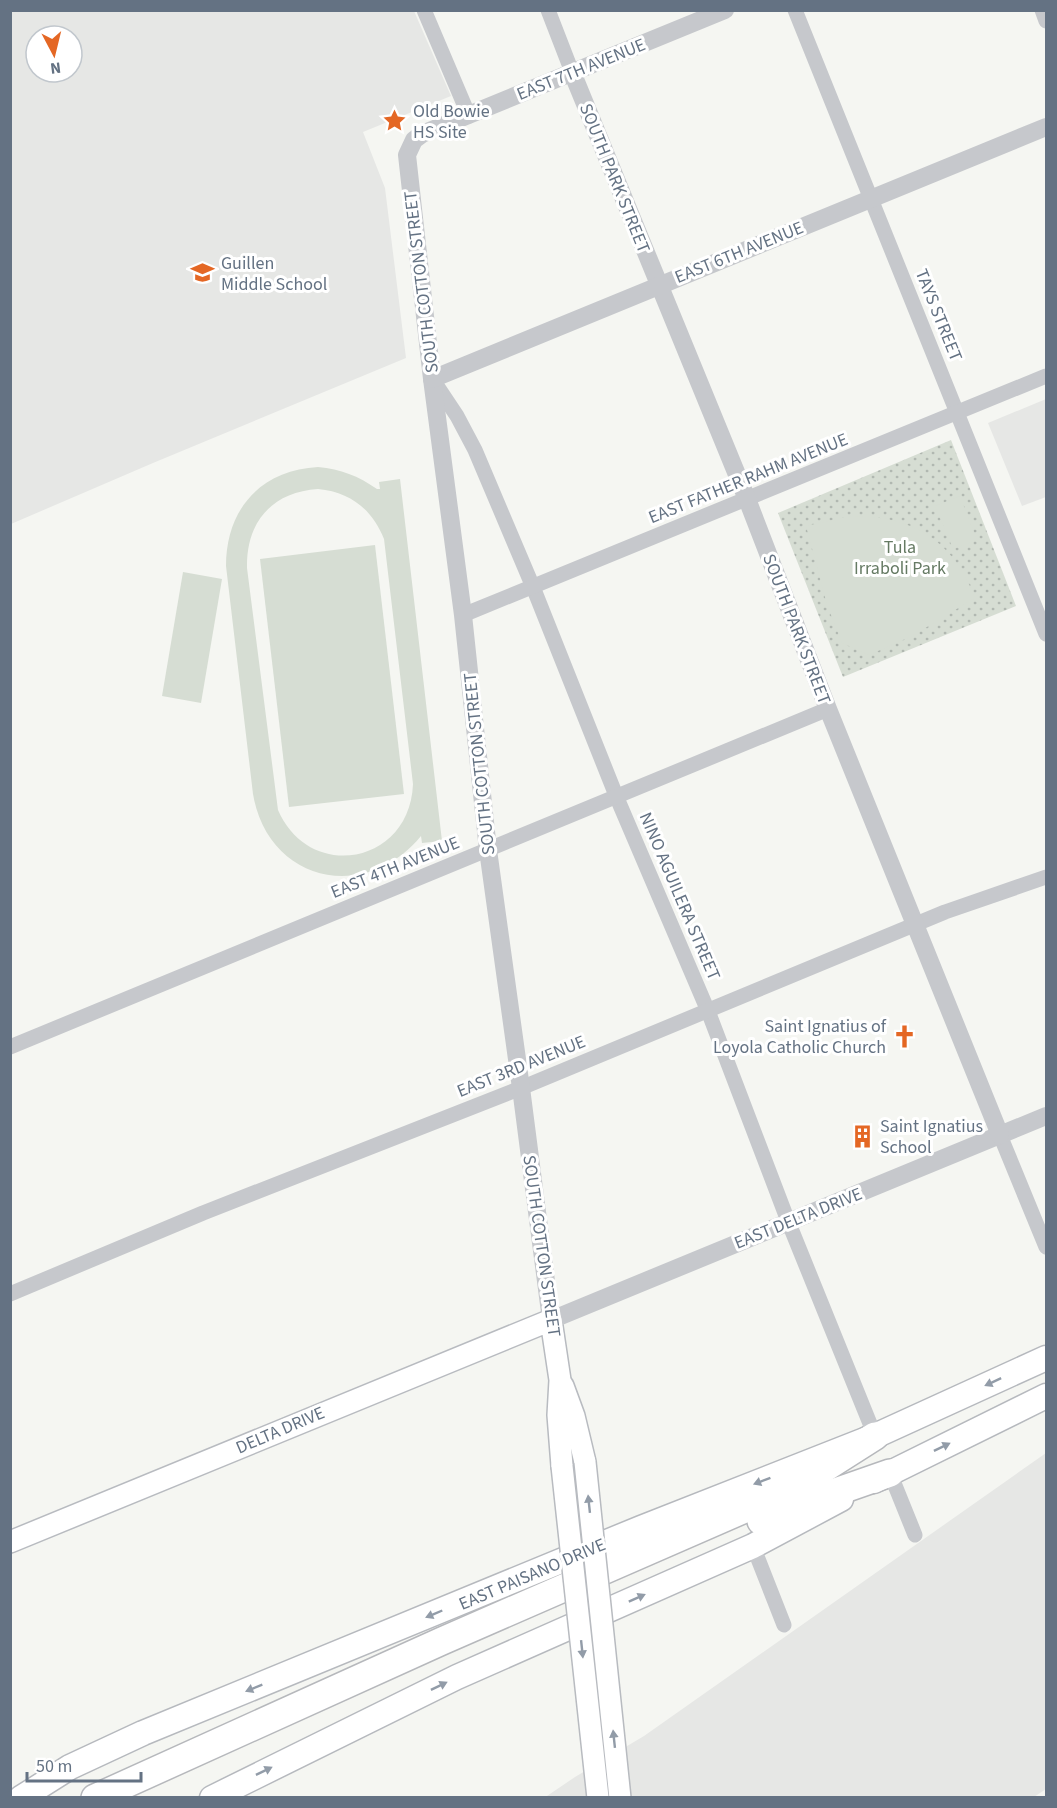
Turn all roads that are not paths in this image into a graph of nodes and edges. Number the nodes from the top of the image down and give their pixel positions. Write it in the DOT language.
graph roads {
  1 [pos="424,10"];
  2 [pos="548,10"];
  3 [pos="725,10"];
  4 [pos="795,10"];
  5 [pos="1042,10"];
  6 [pos="1047,21"];
  7 [pos="572,72"];
  8 [pos="469,116"];
  9 [pos="1047,128"];
  10 [pos="409,148"];
  11 [pos="871,198"];
  12 [pos="658,285"];
  13 [pos="1047,376"];
  14 [pos="432,379"];
  15 [pos="958,413"];
  16 [pos="747,499"];
  17 [pos="533,587"];
  18 [pos="463,615"];
  19 [pos="1047,634"];
  20 [pos="828,710"];
  21 [pos="617,798"];
  22 [pos="488,850"];
  23 [pos="1047,877"];
  24 [pos="915,924"];
  25 [pos="708,1011"];
  26 [pos="10,1047"];
  27 [pos="521,1088"];
  28 [pos="1047,1116"];
  29 [pos="1000,1136"];
  30 [pos="788,1221"];
  31 [pos="1047,1247"];
  32 [pos="10,1294"];
  33 [pos="550,1320"];
  34 [pos="1047,1358"];
  35 [pos="560,1380"];
  36 [pos="1047,1396"];
  37 [pos="875,1436"];
  38 [pos="890,1473"];
  39 [pos="915,1535"];
  40 [pos="10,1542"];
  41 [pos="753,1546"];
  42 [pos="784,1625"];
  43 [pos="21,1797"];
  44 [pos="95,1797"];
  45 [pos="141,1797"];
  46 [pos="212,1797"];
  47 [pos="598,1797"];
  48 [pos="620,1797"];
  1 -- 8 [label="street"];
  2 -- 7 [label="street, SOUTH PARK STREET"];
  3 -- 7 [label="street, EAST 7TH AVENUE"];
  4 -- 11 [label="street, TAYS STREET"];
  5 -- 6 [label="street"];
  7 -- 8 [label="street, EAST 7TH AVENUE"];
  7 -- 12 [label="street, SOUTH PARK STREET"];
  8 -- 10 [label="street, EAST 7TH AVENUE"];
  9 -- 11 [label="street, EAST 6TH AVENUE"];
  10 -- 14 [label="street, SOUTH COTTON STREET"];
  11 -- 12 [label="street, EAST 6TH AVENUE"];
  11 -- 15 [label="street, TAYS STREET"];
  12 -- 14 [label="street, EAST 6TH AVENUE"];
  12 -- 16 [label="street, SOUTH PARK STREET"];
  13 -- 15 [label="street, EAST FATHER RAHM AVENUE"];
  14 -- 17 [label="street, NINO AGUILERA STREET"];
  14 -- 18 [label="street, SOUTH COTTON STREET"];
  15 -- 16 [label="street, EAST FATHER RAHM AVENUE"];
  15 -- 19 [label="street, TAYS STREET"];
  16 -- 17 [label="street, EAST FATHER RAHM AVENUE"];
  16 -- 20 [label="street, SOUTH PARK STREET"];
  17 -- 18 [label="street, EAST FATHER RAHM AVENUE"];
  17 -- 21 [label="street, NINO AGUILERA STREET"];
  18 -- 22 [label="street, SOUTH COTTON STREET"];
  20 -- 21 [label="street, EAST 4TH AVENUE"];
  20 -- 24 [label="street, SOUTH PARK STREET"];
  21 -- 22 [label="street, EAST 4TH AVENUE"];
  21 -- 25 [label="street, NINO AGUILERA STREET"];
  22 -- 26 [label="street, EAST 4TH AVENUE"];
  22 -- 27 [label="street, SOUTH COTTON STREET"];
  23 -- 24 [label="street, EAST 3RD AVENUE"];
  24 -- 25 [label="street, EAST 3RD AVENUE"];
  24 -- 29 [label="street, SOUTH PARK STREET"];
  25 -- 27 [label="street, EAST 3RD AVENUE"];
  25 -- 30 [label="street, NINO AGUILERA STREET"];
  27 -- 32 [label="street, EAST 3RD AVENUE"];
  27 -- 33 [label="street, SOUTH COTTON STREET"];
  28 -- 29 [label="street, EAST DELTA DRIVE"];
  29 -- 30 [label="street, EAST DELTA DRIVE"];
  29 -- 31 [label="street, SOUTH PARK STREET"];
  30 -- 33 [label="street, EAST DELTA DRIVE"];
  30 -- 37 [label="street, NINO AGUILERA STREET"];
  33 -- 35 [label="main road, SOUTH COTTON STREET"];
  33 -- 40 [label="main road, DELTA DRIVE"];
  34 -- 37 [label="main road, EAST PAISANO DRIVE, one-way"];
  35 -- 47 [label="main road, SOUTH COTTON STREET, one-way, bridge"];
  48 -- 35 [label="main road, SOUTH COTTON STREET, one-way, bridge"];
  38 -- 36 [label="main road, one-way"];
  37 -- 43 [label="main road, EAST PAISANO DRIVE, one-way"];
  37 -- 44 [label="highway"];
  38 -- 39 [label="street"];
  38 -- 41 [label="main road"];
  38 -- 45 [label="highway"];
  41 -- 42 [label="street"];
  46 -- 41 [label="main road, one-way"];
}
